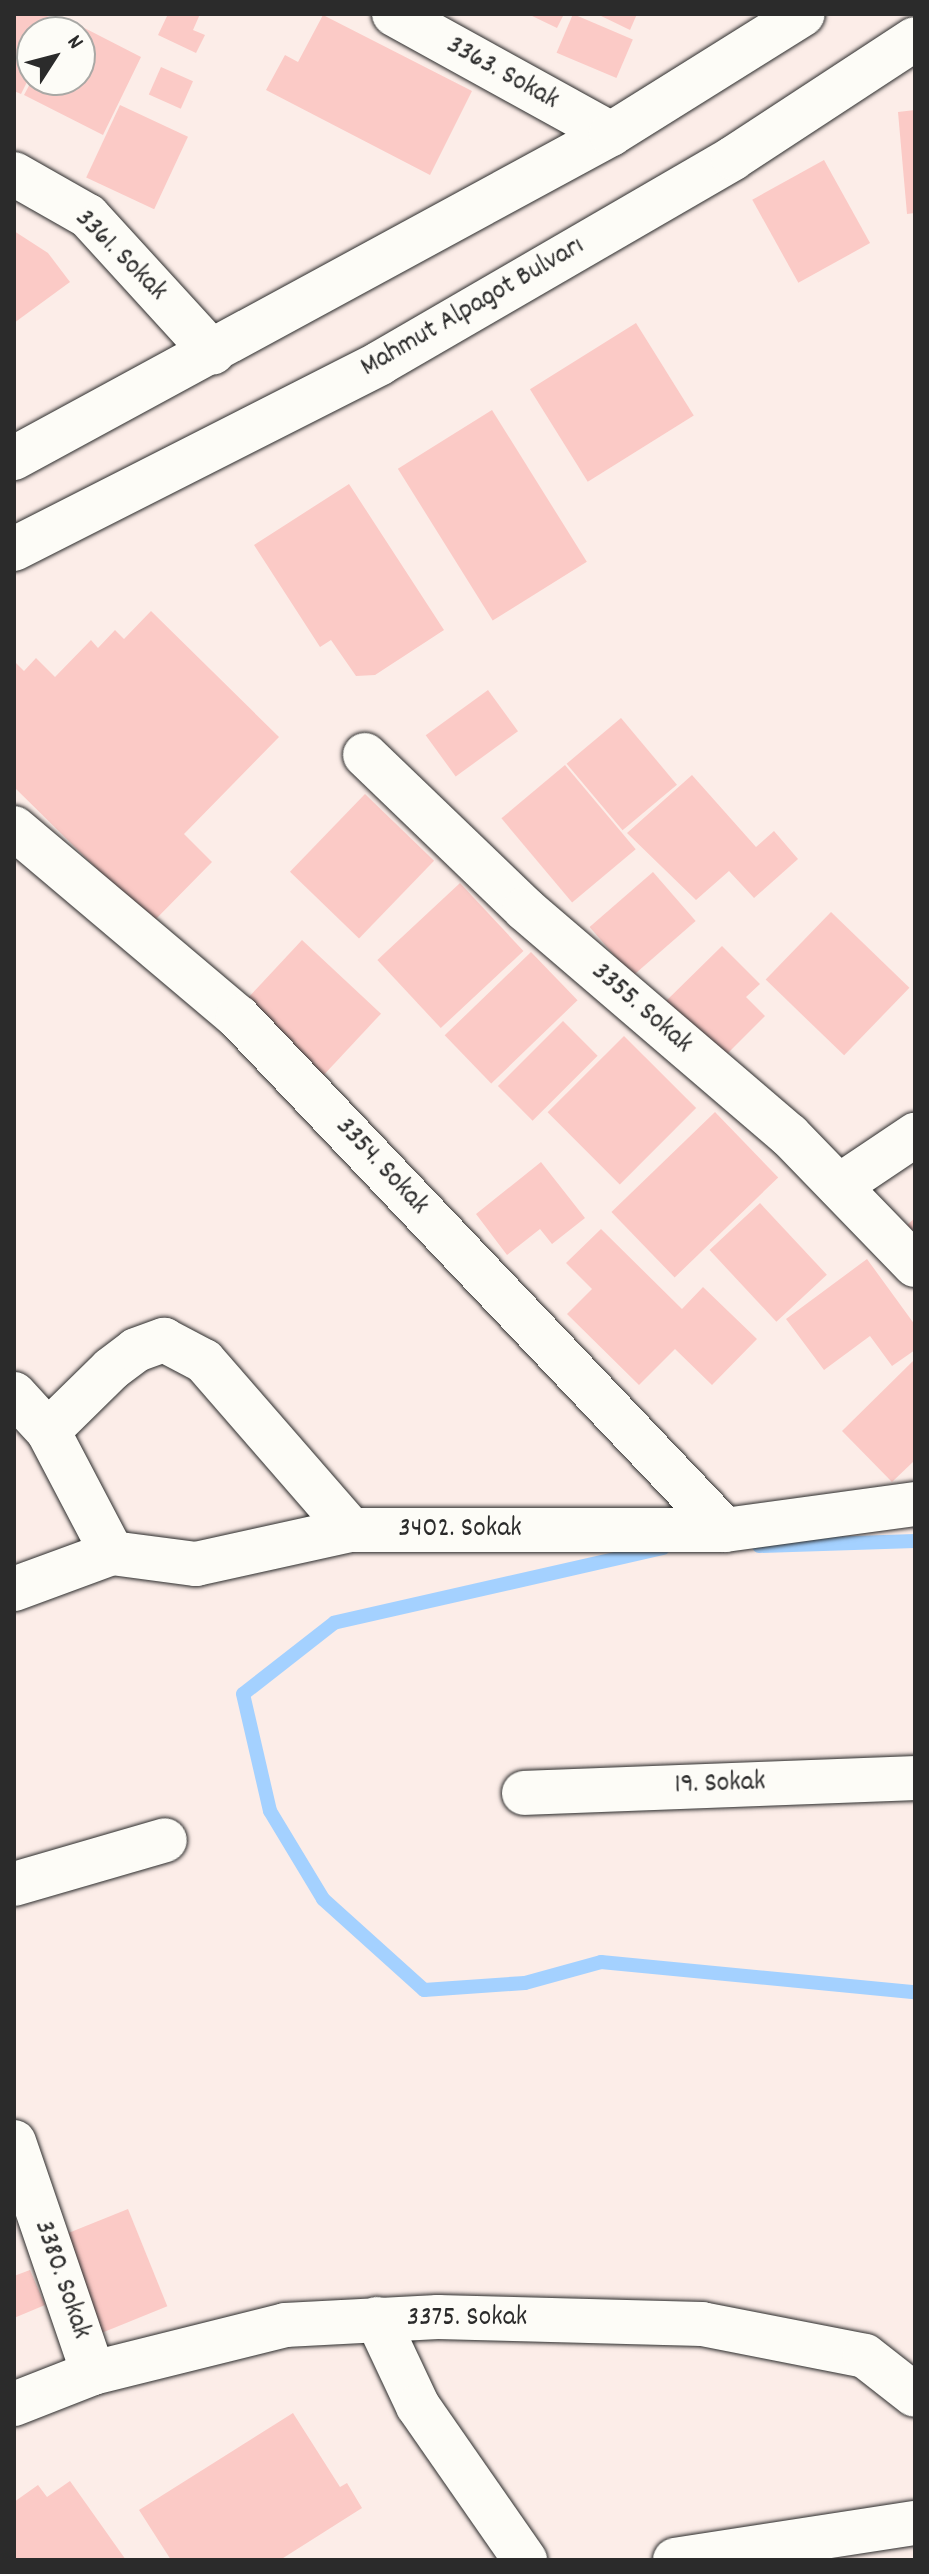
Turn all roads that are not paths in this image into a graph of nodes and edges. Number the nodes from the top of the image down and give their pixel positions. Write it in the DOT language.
graph roads {
  1 [pos="394,14"];
  2 [pos="803,14"];
  3 [pos="915,39"];
  4 [pos="611,134"];
  5 [pos="14,174"];
  6 [pos="213,353"];
  7 [pos="14,458"];
  8 [pos="14,549"];
  9 [pos="365,755"];
  10 [pos="14,828"];
  11 [pos="915,1135"];
  12 [pos="839,1186"];
  13 [pos="915,1265"];
  14 [pos="14,1394"];
  15 [pos="48,1431"];
  16 [pos="915,1504"];
  17 [pos="351,1530"];
  18 [pos="725,1530"];
  19 [pos="112,1553"];
  20 [pos="14,1589"];
  21 [pos="915,1778"];
  22 [pos="524,1793"];
  23 [pos="165,1840"];
  24 [pos="14,1884"];
  25 [pos="14,2142"];
  26 [pos="377,2319"];
  27 [pos="93,2373"];
  28 [pos="915,2395"];
  29 [pos="14,2404"];
  30 [pos="915,2523"];
  31 [pos="525,2560"];
  32 [pos="675,2560"];
  1 -- 4 [label="street, 3363. Sokak"];
  2 -- 4 [label="street"];
  3 -- 8 [label="street, Mahmut Alpagot Bulvarı"];
  4 -- 6 [label="street"];
  5 -- 6 [label="street, 3361. Sokak"];
  6 -- 7 [label="street"];
  9 -- 12 [label="street, 3355. Sokak"];
  10 -- 18 [label="street, 3354. Sokak"];
  11 -- 12 [label="street"];
  12 -- 13 [label="street, 3355. Sokak"];
  14 -- 15 [label="street"];
  15 -- 17 [label="street"];
  15 -- 19 [label="street"];
  16 -- 18 [label="street, 3402. Sokak"];
  17 -- 18 [label="street, 3402. Sokak"];
  17 -- 19 [label="street, 3402. Sokak"];
  19 -- 20 [label="street, 3402. Sokak"];
  21 -- 22 [label="street, 19. Sokak"];
  23 -- 24 [label="street"];
  25 -- 27 [label="street, 3380. Sokak"];
  26 -- 27 [label="street, 3375. Sokak"];
  26 -- 28 [label="street, 3375. Sokak"];
  26 -- 31 [label="street"];
  27 -- 29 [label="street, 3375. Sokak"];
  30 -- 32 [label="street"];
}
